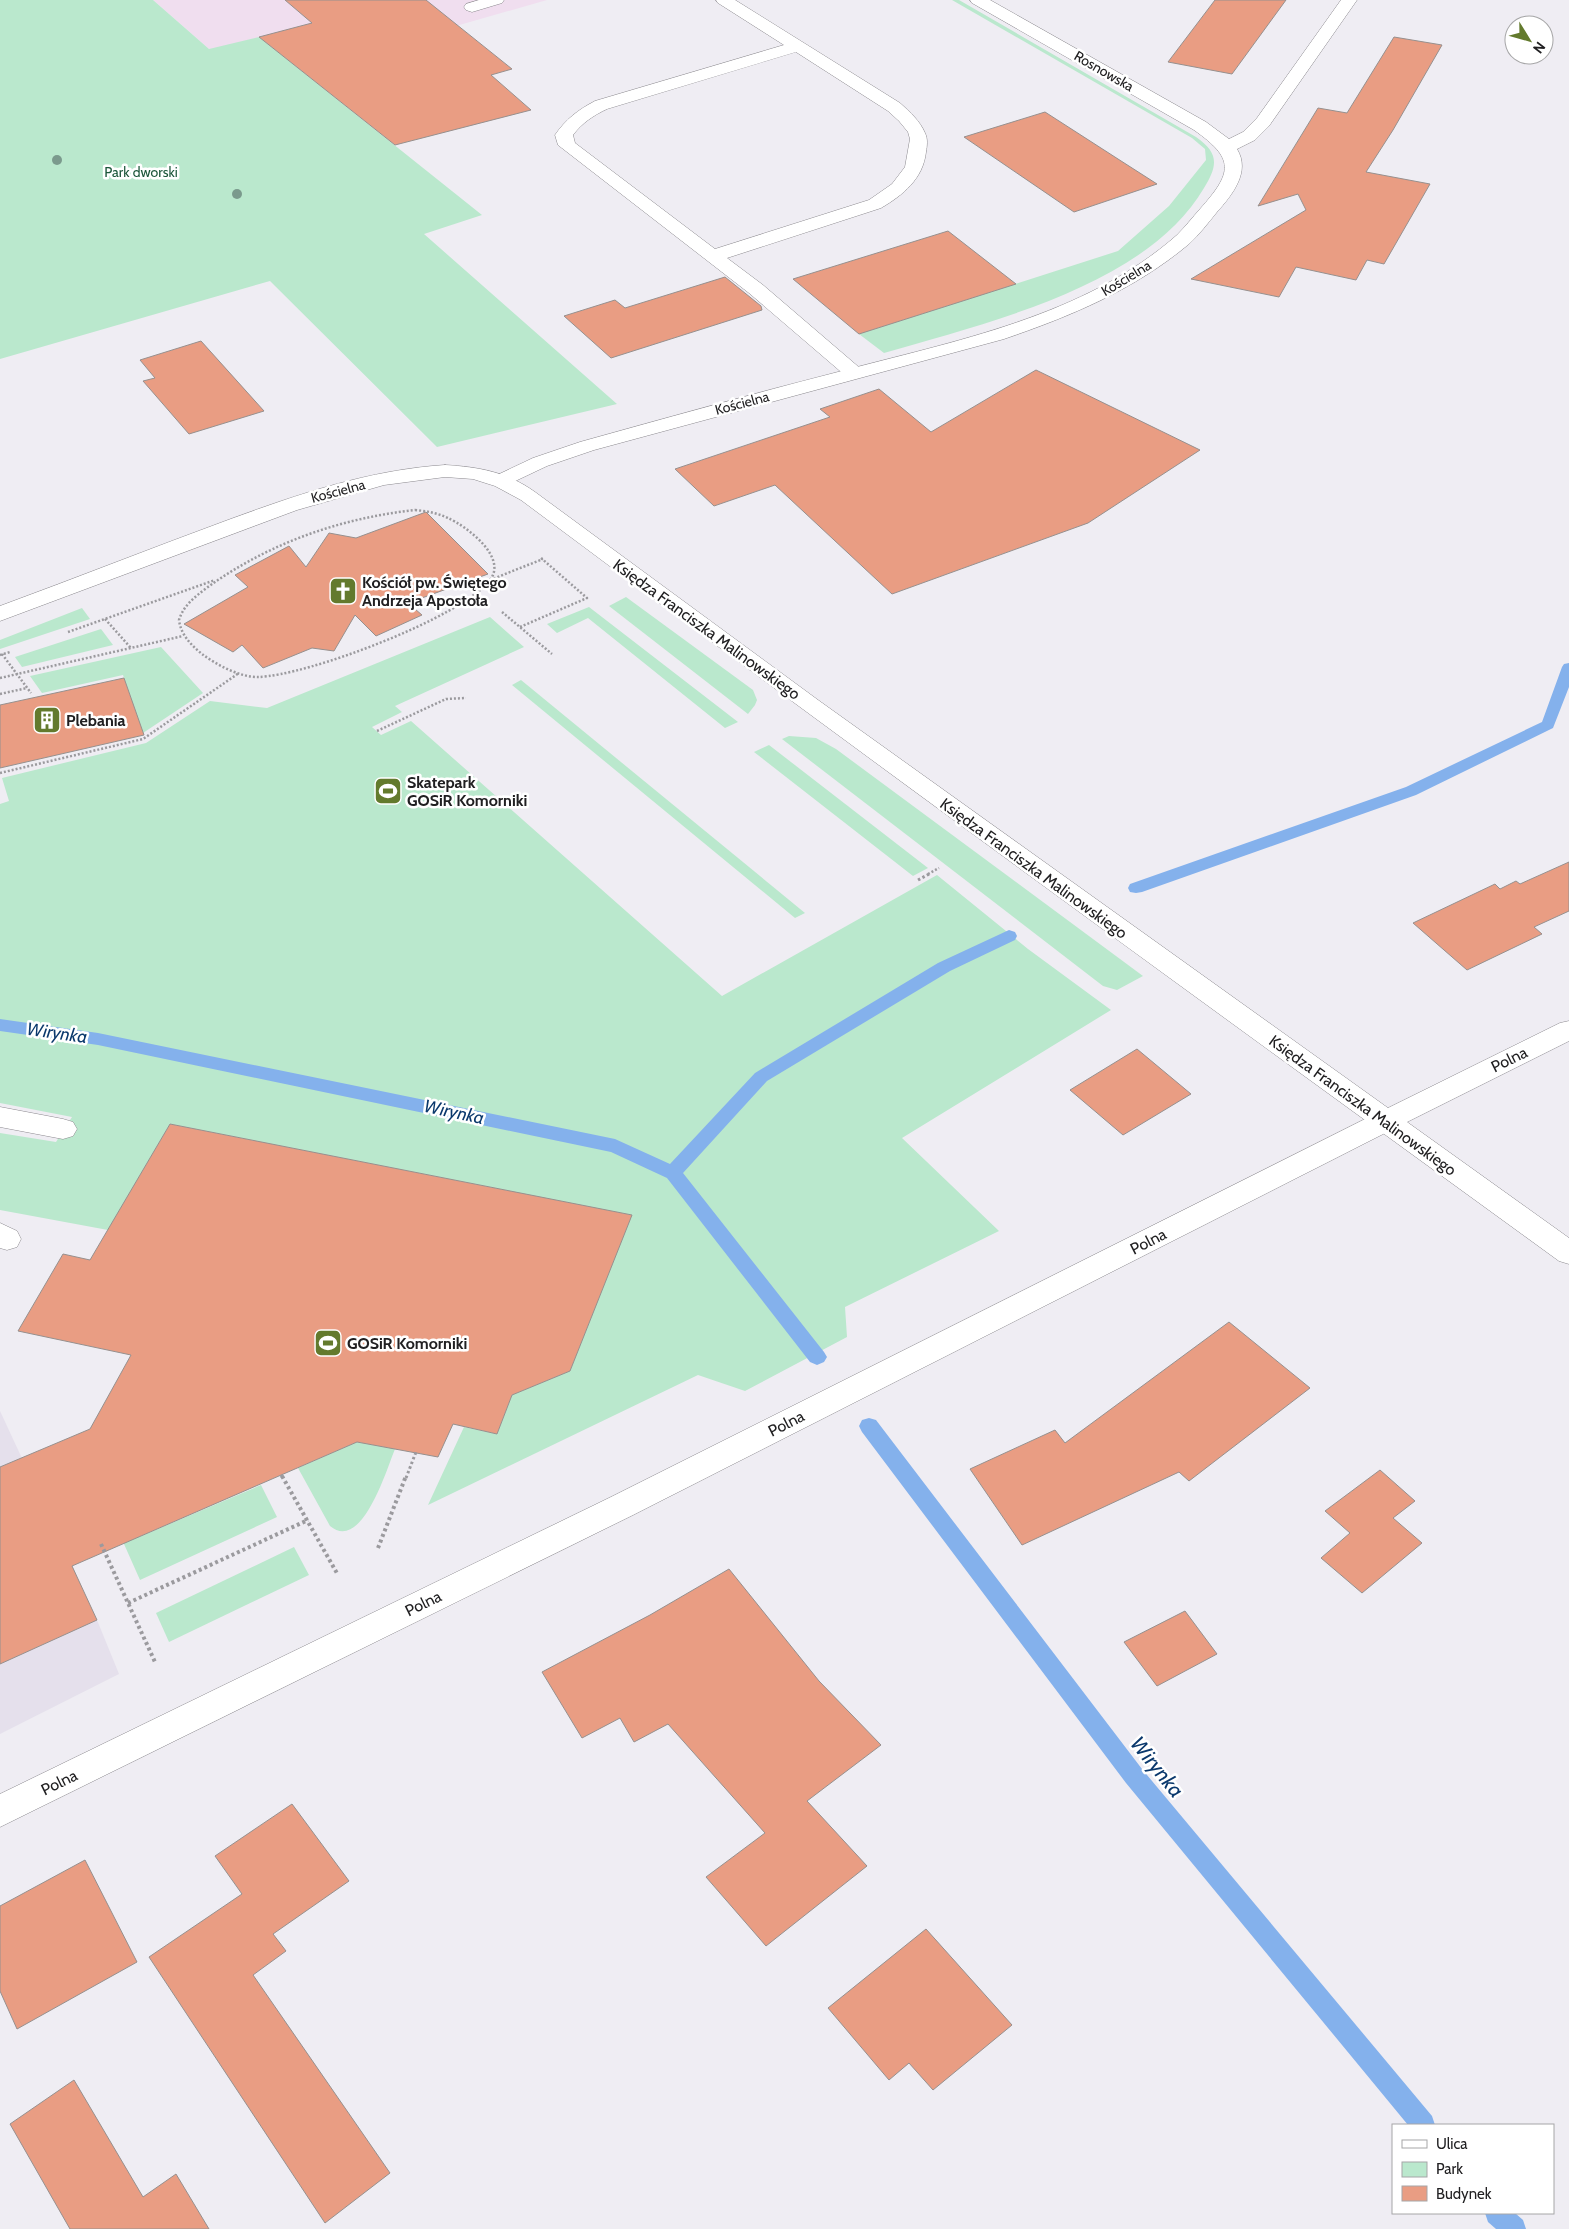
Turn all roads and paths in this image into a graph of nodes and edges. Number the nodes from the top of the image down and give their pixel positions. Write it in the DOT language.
graph roads {
  1 [pos="496,0"];
  2 [pos="724,0"];
  3 [pos="978,0"];
  4 [pos="1349,0"];
  5 [pos="472,7"];
  6 [pos="798,46"];
  7 [pos="1228,147"];
  8 [pos="713,256"];
  9 [pos="854,373"];
  10 [pos="502,480"];
  11 [pos="535,553"];
  12 [pos="543,559"];
  13 [pos="218,579"];
  14 [pos="489,581"];
  15 [pos="99,612"];
  16 [pos="502,612"];
  17 [pos="0,614"];
  18 [pos="106,620"];
  19 [pos="520,627"];
  20 [pos="68,632"];
  21 [pos="183,636"];
  22 [pos="131,648"];
  23 [pos="11,651"];
  24 [pos="552,654"];
  25 [pos="1,655"];
  26 [pos="239,673"];
  27 [pos="16,674"];
  28 [pos="0,678"];
  29 [pos="27,688"];
  30 [pos="31,693"];
  31 [pos="0,694"];
  32 [pos="466,698"];
  33 [pos="376,731"];
  34 [pos="0,773"];
  35 [pos="938,868"];
  36 [pos="918,880"];
  37 [pos="1569,1030"];
  38 [pos="0,1117"];
  39 [pos="1385,1121"];
  40 [pos="63,1129"];
  41 [pos="1569,1253"];
  42 [pos="416,1452"];
  43 [pos="281,1475"];
  44 [pos="308,1520"];
  45 [pos="101,1544"];
  46 [pos="378,1548"];
  47 [pos="338,1575"];
  48 [pos="128,1603"];
  49 [pos="155,1662"];
  50 [pos="0,1811"];
  1 -- 5 [label="street"];
  2 -- 6 [label="street"];
  3 -- 7 [label="street, Rosnowska"];
  4 -- 7 [label="street"];
  6 -- 8 [label="street"];
  6 -- 8 [label="street"];
  7 -- 9 [label="street, Kościelna"];
  8 -- 9 [label="street"];
  9 -- 10 [label="street, Kościelna"];
  10 -- 17 [label="street, Kościelna"];
  10 -- 39 [label="street, Księdza Franciszka Malinowskiego"];
  11 -- 12 [label="path"];
  12 -- 14 [label="path"];
  12 -- 19 [label="path"];
  13 -- 14 [label="path"];
  13 -- 18 [label="path"];
  13 -- 21 [label="path"];
  14 -- 26 [label="path"];
  15 -- 18 [label="path"];
  16 -- 19 [label="path"];
  18 -- 20 [label="path"];
  18 -- 22 [label="path"];
  19 -- 24 [label="path"];
  21 -- 22 [label="path"];
  21 -- 26 [label="path"];
  22 -- 27 [label="path"];
  23 -- 25 [label="path"];
  25 -- 27 [label="path"];
  26 -- 34 [label="path"];
  27 -- 28 [label="path"];
  27 -- 29 [label="path"];
  29 -- 30 [label="path"];
  29 -- 31 [label="path"];
  32 -- 33 [label="path"];
  35 -- 36 [label="path"];
  37 -- 39 [label="street, Polna"];
  38 -- 40 [label="street"];
  39 -- 41 [label="street, Księdza Franciszka Malinowskiego"];
  39 -- 50 [label="street, Polna"];
  42 -- 46 [label="path"];
  43 -- 44 [label="path"];
  44 -- 47 [label="path"];
  44 -- 48 [label="path"];
  45 -- 48 [label="path"];
  48 -- 49 [label="path"];
}
